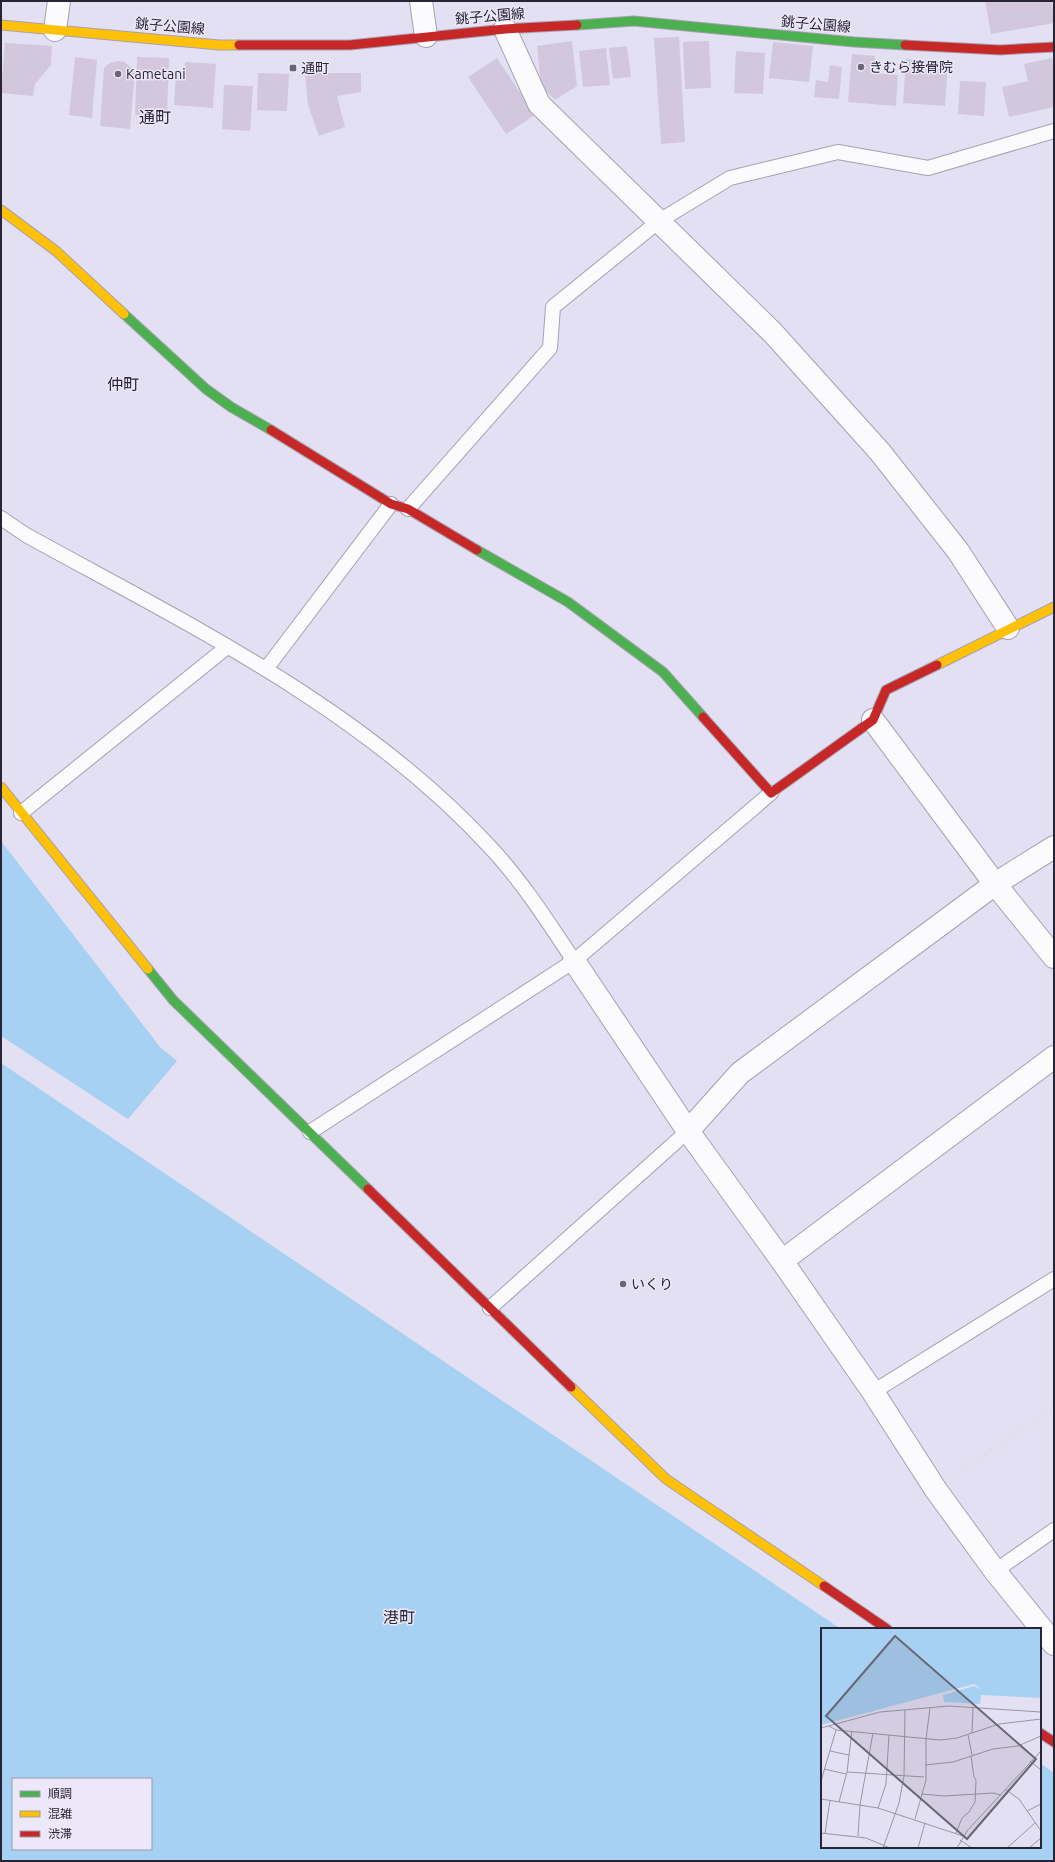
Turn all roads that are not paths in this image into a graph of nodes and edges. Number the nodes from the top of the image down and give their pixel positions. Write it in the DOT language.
graph roads {
  1 [pos="59,1"];
  2 [pos="421,1"];
  3 [pos="1,25"];
  4 [pos="505,29"];
  5 [pos="55,30"];
  6 [pos="426,36"];
  7 [pos="1054,47"];
  8 [pos="1054,131"];
  9 [pos="1,210"];
  10 [pos="660,222"];
  11 [pos="391,504"];
  12 [pos="408,509"];
  13 [pos="1,518"];
  14 [pos="1054,607"];
  15 [pos="1008,628"];
  16 [pos="227,647"];
  17 [pos="266,669"];
  18 [pos="873,720"];
  19 [pos="1,787"];
  20 [pos="770,793"];
  21 [pos="21,813"];
  22 [pos="1054,848"];
  23 [pos="996,884"];
  24 [pos="1054,956"];
  25 [pos="574,961"];
  26 [pos="1054,1057"];
  27 [pos="688,1131"];
  28 [pos="310,1132"];
  29 [pos="782,1261"];
  30 [pos="1054,1279"];
  31 [pos="490,1308"];
  32 [pos="873,1392"];
  33 [pos="1054,1530"];
  34 [pos="995,1571"];
  35 [pos="886,1628"];
  36 [pos="1054,1644"];
  37 [pos="1041,1734"];
  38 [pos="1054,1742"];
  1 -- 5 [label="street"];
  2 -- 6 [label="street"];
  3 -- 5 [label="street, 銚子公園線"];
  4 -- 6 [label="street, 銚子公園線"];
  4 -- 7 [label="street, 銚子公園線"];
  4 -- 10 [label="street"];
  5 -- 6 [label="street, 銚子公園線"];
  8 -- 10 [label="lane"];
  9 -- 11 [label="street"];
  10 -- 12 [label="lane"];
  10 -- 15 [label="street"];
  11 -- 12 [label="street"];
  11 -- 17 [label="lane"];
  12 -- 20 [label="street"];
  13 -- 16 [label="lane"];
  14 -- 15 [label="street"];
  15 -- 18 [label="street"];
  16 -- 17 [label="lane"];
  16 -- 21 [label="lane"];
  17 -- 25 [label="lane"];
  18 -- 20 [label="street"];
  18 -- 23 [label="street"];
  19 -- 21 [label="street"];
  20 -- 25 [label="lane"];
  21 -- 28 [label="street"];
  22 -- 23 [label="street"];
  23 -- 24 [label="street"];
  23 -- 27 [label="street"];
  25 -- 27 [label="street"];
  25 -- 28 [label="lane"];
  26 -- 29 [label="street"];
  27 -- 29 [label="street"];
  27 -- 31 [label="lane"];
  28 -- 31 [label="street"];
  29 -- 32 [label="street"];
  30 -- 32 [label="lane"];
  31 -- 35 [label="street"];
  32 -- 34 [label="street"];
  33 -- 34 [label="lane"];
  34 -- 36 [label="street"];
  37 -- 38 [label="street"];
}
